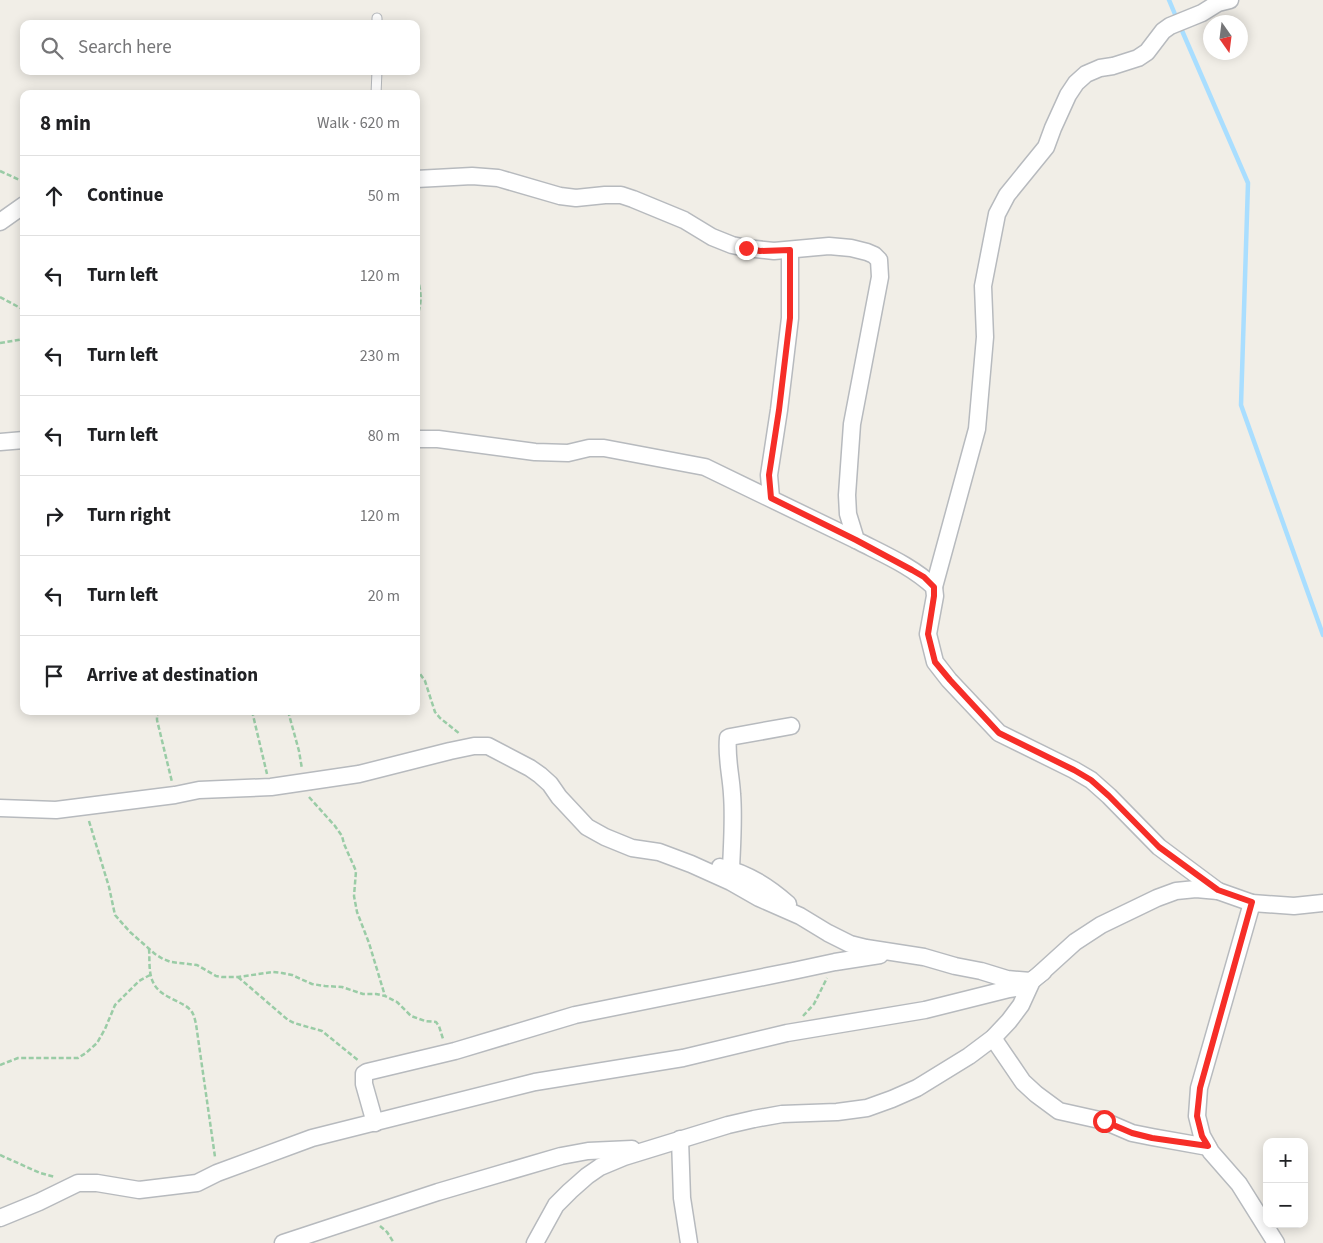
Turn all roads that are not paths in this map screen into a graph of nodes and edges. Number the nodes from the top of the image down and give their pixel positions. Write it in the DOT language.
graph roads {
  1 [pos="1230,0"];
  2 [pos="377,75"];
  3 [pos="376,90"];
  4 [pos="420,180"];
  5 [pos="20,208"];
  6 [pos="0,222"];
  7 [pos="790,250"];
  8 [pos="420,439"];
  9 [pos="20,440"];
  10 [pos="0,442"];
  11 [pos="771,498"];
  12 [pos="856,540"];
  13 [pos="934,587"];
  14 [pos="791,726"];
  15 [pos="0,808"];
  16 [pos="691,864"];
  17 [pos="731,869"];
  18 [pos="1218,890"];
  19 [pos="1252,902"];
  20 [pos="1323,903"];
  21 [pos="800,916"];
  22 [pos="895,953"];
  23 [pos="1037,977"];
  24 [pos="993,1038"];
  25 [pos="375,1123"];
  26 [pos="680,1139"];
  27 [pos="1208,1146"];
  28 [pos="652,1148"];
  29 [pos="0,1218"];
  30 [pos="283,1243"];
  31 [pos="535,1243"];
  32 [pos="689,1243"];
  33 [pos="1276,1243"];
  1 -- 13 [label="street"];
  2 -- 3 [label="lane"];
  4 -- 7 [label="street"];
  5 -- 6 [label="street"];
  7 -- 11 [label="street"];
  7 -- 12 [label="street"];
  8 -- 11 [label="street"];
  9 -- 10 [label="street"];
  11 -- 12 [label="street"];
  12 -- 13 [label="street"];
  13 -- 18 [label="street"];
  14 -- 17 [label="street"];
  15 -- 16 [label="street"];
  16 -- 17 [label="street"];
  16 -- 21 [label="street"];
  17 -- 21 [label="street"];
  18 -- 19 [label="street"];
  18 -- 23 [label="street"];
  19 -- 20 [label="street"];
  19 -- 27 [label="street"];
  21 -- 22 [label="street"];
  22 -- 23 [label="street"];
  22 -- 25 [label="street"];
  23 -- 24 [label="street"];
  23 -- 25 [label="street"];
  24 -- 26 [label="street"];
  24 -- 27 [label="street"];
  25 -- 29 [label="street"];
  26 -- 28 [label="street"];
  26 -- 32 [label="street"];
  27 -- 33 [label="street"];
  28 -- 30 [label="street"];
  28 -- 31 [label="street"];
}
